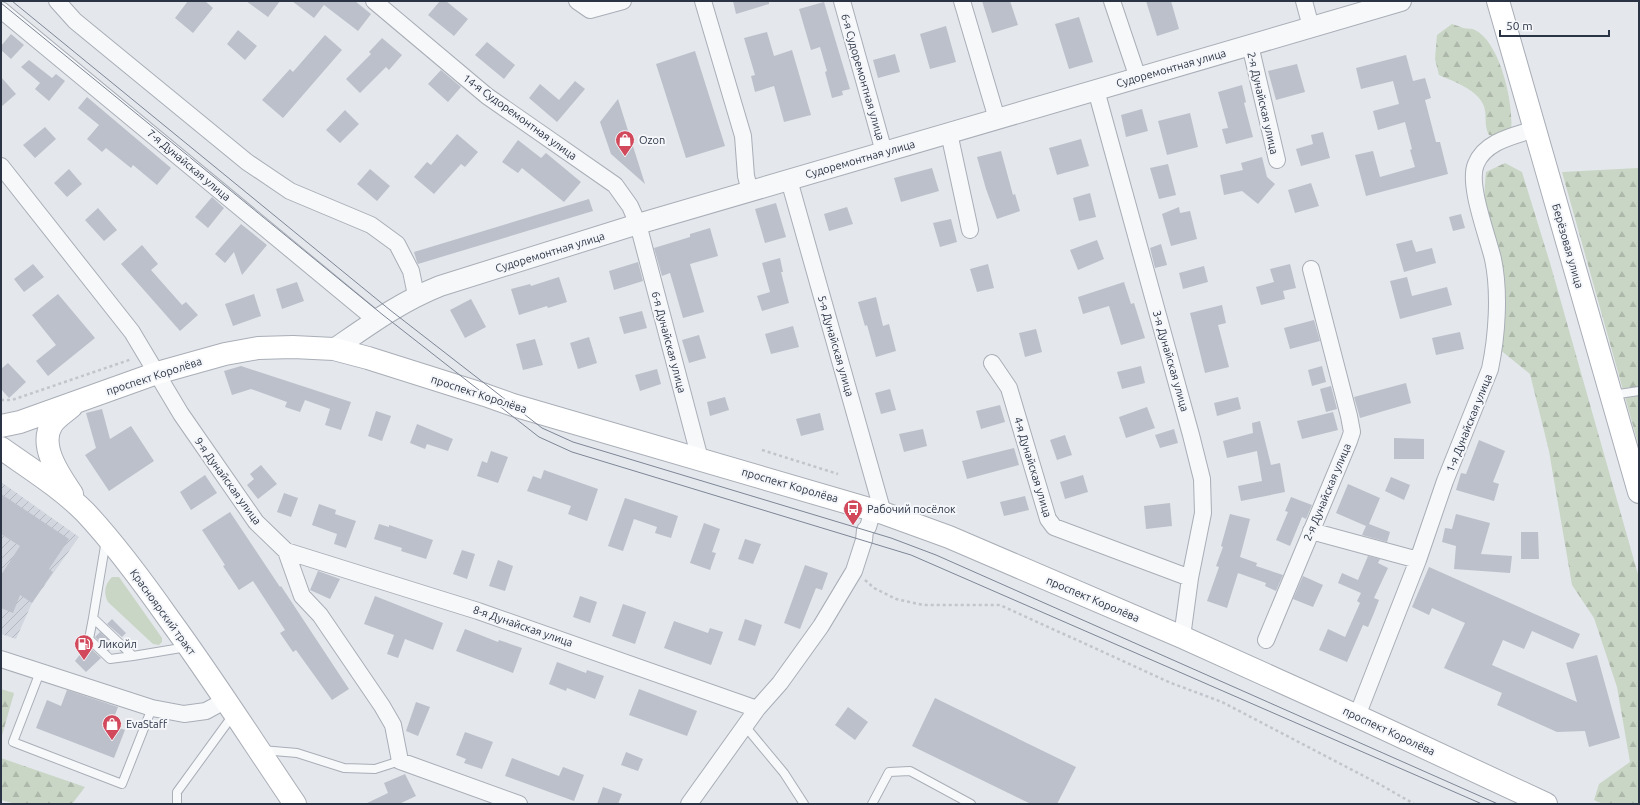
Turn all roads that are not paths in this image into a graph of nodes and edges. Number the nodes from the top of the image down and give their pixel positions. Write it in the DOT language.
graph roads {
  1 [pos="57,1"];
  2 [pos="374,1"];
  3 [pos="577,1"];
  4 [pos="623,1"];
  5 [pos="703,1"];
  6 [pos="842,1"];
  7 [pos="962,1"];
  8 [pos="1112,1"];
  9 [pos="1304,1"];
  10 [pos="1401,1"];
  11 [pos="1498,1"];
  12 [pos="1377,4"];
  13 [pos="1,10"];
  14 [pos="1311,27"];
  15 [pos="1250,45"];
  16 [pos="1138,78"];
  17 [pos="1096,90"];
  18 [pos="997,119"];
  19 [pos="1535,129"];
  20 [pos="949,133"];
  21 [pos="884,152"];
  22 [pos="1277,160"];
  23 [pos="1,166"];
  24 [pos="789,180"];
  25 [pos="750,191"];
  26 [pos="638,224"];
  27 [pos="970,230"];
  28 [pos="1310,269"];
  29 [pos="416,295"];
  30 [pos="376,320"];
  31 [pos="334,349"];
  32 [pos="992,362"];
  33 [pos="157,374"];
  34 [pos="1639,392"];
  35 [pos="1611,395"];
  36 [pos="78,402"];
  37 [pos="1,426"];
  38 [pos="1,448"];
  39 [pos="700,459"];
  40 [pos="1639,492"];
  41 [pos="878,511"];
  42 [pos="84,512"];
  43 [pos="1311,531"];
  44 [pos="107,538"];
  45 [pos="286,551"];
  46 [pos="1418,560"];
  47 [pos="1190,578"];
  48 [pos="93,618"];
  49 [pos="1182,637"];
  50 [pos="1266,640"];
  51 [pos="189,647"];
  52 [pos="133,656"];
  53 [pos="1,659"];
  54 [pos="40,672"];
  55 [pos="230,707"];
  56 [pos="152,708"];
  57 [pos="757,709"];
  58 [pos="1358,716"];
  59 [pos="745,726"];
  60 [pos="258,750"];
  61 [pos="400,761"];
  62 [pos="177,804"];
  63 [pos="294,804"];
  64 [pos="519,804"];
  65 [pos="689,804"];
  66 [pos="804,804"];
  67 [pos="872,804"];
  68 [pos="971,804"];
  69 [pos="1546,804"];
  1 -- 29 [label="street"];
  2 -- 26 [label="street, 14-я Судоремонтная улица"];
  3 -- 4 [label="street"];
  5 -- 25 [label="street"];
  6 -- 21 [label="street, 6-я Судоремонтная улица"];
  7 -- 18 [label="street"];
  8 -- 16 [label="street"];
  9 -- 14 [label="street"];
  10 -- 12 [label="street, Судоремонтная улица"];
  11 -- 19 [label="main road, Берёзовая улица"];
  12 -- 14 [label="street, Судоремонтная улица"];
  13 -- 30 [label="street, 7-я Дунайская улица"];
  14 -- 15 [label="street, Судоремонтная улица"];
  15 -- 16 [label="street, Судоремонтная улица"];
  15 -- 22 [label="street, 2-я Дунайская улица"];
  16 -- 17 [label="street, Судоремонтная улица"];
  17 -- 18 [label="street, Судоремонтная улица"];
  17 -- 47 [label="street, 3-я Дунайская улица"];
  18 -- 20 [label="street, Судоремонтная улица"];
  19 -- 35 [label="main road, Берёзовая улица"];
  19 -- 46 [label="street, 1-я Дунайская улица"];
  20 -- 21 [label="street, Судоремонтная улица"];
  20 -- 27 [label="street"];
  21 -- 24 [label="street, Судоремонтная улица"];
  23 -- 33 [label="street, 9-я Дунайская улица"];
  24 -- 25 [label="street, Судоремонтная улица"];
  24 -- 41 [label="street, 5-я Дунайская улица"];
  25 -- 26 [label="street, Судоремонтная улица"];
  26 -- 29 [label="street, Судоремонтная улица"];
  26 -- 39 [label="street, 6-я Дунайская улица"];
  28 -- 43 [label="street, 2-я Дунайская улица"];
  29 -- 30 [label="street, Судоремонтная улица"];
  30 -- 31 [label="street, Судоремонтная улица"];
  31 -- 33 [label="main road, проспект Королёва"];
  31 -- 39 [label="main road, проспект Королёва"];
  32 -- 47 [label="street, 4-я Дунайская улица"];
  33 -- 36 [label="main road, проспект Королёва"];
  33 -- 45 [label="street, 9-я Дунайская улица"];
  34 -- 35 [label="lane"];
  35 -- 40 [label="main road, Берёзовая улица"];
  36 -- 37 [label="main road, проспект Королёва"];
  36 -- 42 [label="main road"];
  38 -- 42 [label="main road, Красноярский тракт"];
  39 -- 41 [label="main road, проспект Королёва"];
  41 -- 49 [label="main road, проспект Королёва"];
  41 -- 57 [label="street"];
  42 -- 44 [label="main road, Красноярский тракт"];
  43 -- 46 [label="street"];
  43 -- 50 [label="street, 2-я Дунайская улица"];
  44 -- 48 [label="lane"];
  44 -- 51 [label="main road, Красноярский тракт"];
  45 -- 57 [label="street, 8-я Дунайская улица"];
  45 -- 61 [label="street, 9-я Дунайская улица"];
  46 -- 58 [label="street, 1-я Дунайская улица"];
  47 -- 49 [label="street, 3-я Дунайская улица"];
  48 -- 52 [label="lane"];
  48 -- 52 [label="lane"];
  49 -- 58 [label="main road, проспект Королёва"];
  51 -- 52 [label="lane"];
  51 -- 55 [label="main road, Красноярский тракт"];
  53 -- 54 [label="street"];
  54 -- 56 [label="street"];
  54 -- 56 [label="lane"];
  55 -- 56 [label="street"];
  55 -- 60 [label="main road, Красноярский тракт"];
  55 -- 62 [label="lane"];
  57 -- 59 [label="street"];
  58 -- 69 [label="main road, проспект Королёва"];
  59 -- 65 [label="street"];
  59 -- 66 [label="lane"];
  60 -- 61 [label="lane"];
  60 -- 63 [label="main road, Красноярский тракт"];
  61 -- 64 [label="street"];
  67 -- 68 [label="lane"];
}
